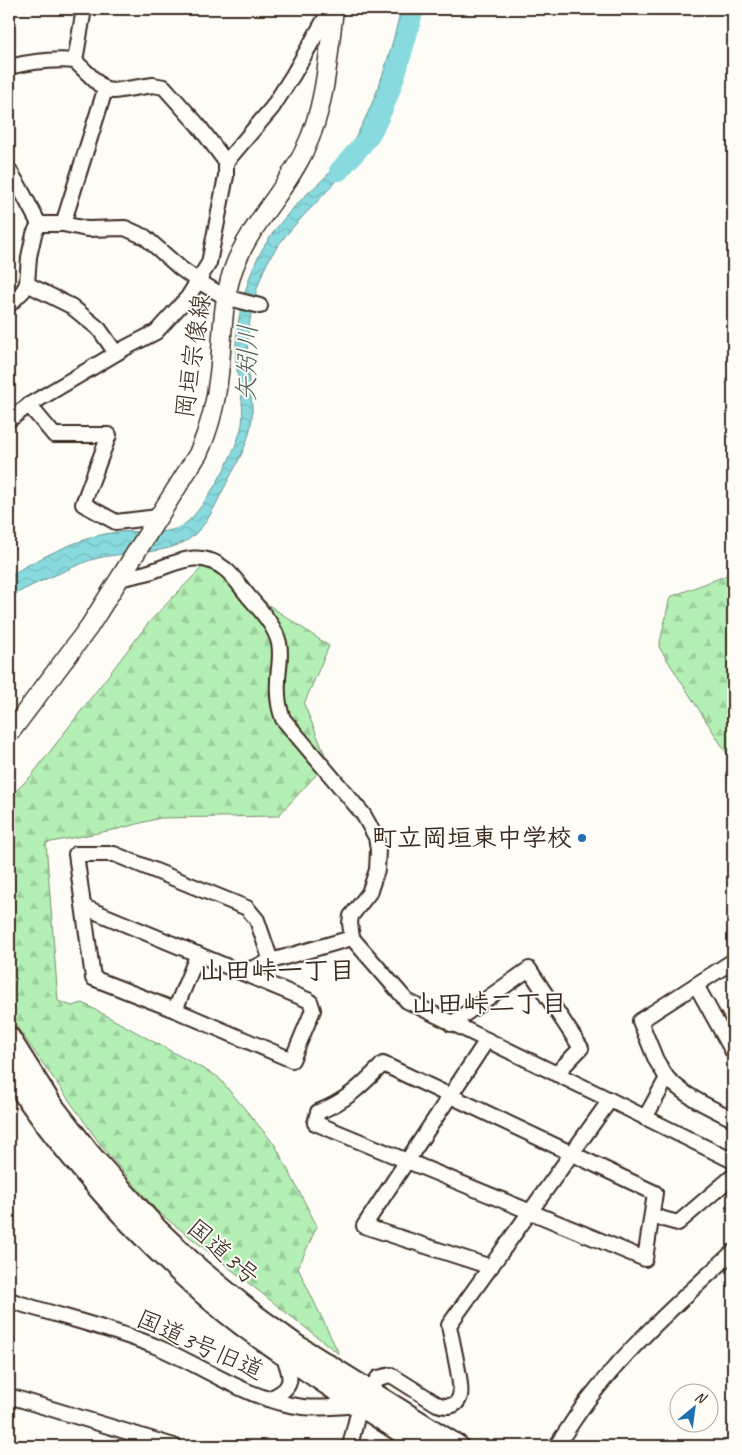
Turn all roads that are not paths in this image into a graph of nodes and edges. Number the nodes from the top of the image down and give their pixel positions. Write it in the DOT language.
graph roads {
  1 [pos="84,9"];
  2 [pos="333,9"];
  3 [pos="75,62"];
  4 [pos="9,67"];
  5 [pos="105,90"];
  6 [pos="226,162"];
  7 [pos="9,170"];
  8 [pos="39,224"];
  9 [pos="64,224"];
  10 [pos="198,281"];
  11 [pos="28,284"];
  12 [pos="225,296"];
  13 [pos="9,305"];
  14 [pos="260,306"];
  15 [pos="116,353"];
  16 [pos="29,405"];
  17 [pos="9,420"];
  18 [pos="156,521"];
  19 [pos="119,579"];
  20 [pos="9,734"];
  21 [pos="84,907"];
  22 [pos="352,938"];
  23 [pos="198,954"];
  24 [pos="271,961"];
  25 [pos="733,961"];
  26 [pos="243,972"];
  27 [pos="696,985"];
  28 [pos="174,1010"];
  29 [pos="451,1024"];
  30 [pos="9,1038"];
  31 [pos="487,1040"];
  32 [pos="733,1052"];
  33 [pos="9,1072"];
  34 [pos="556,1074"];
  35 [pos="667,1078"];
  36 [pos="450,1095"];
  37 [pos="610,1100"];
  38 [pos="645,1118"];
  39 [pos="733,1119"];
  40 [pos="573,1153"];
  41 [pos="406,1161"];
  42 [pos="733,1162"];
  43 [pos="733,1176"];
  44 [pos="529,1212"];
  45 [pos="652,1216"];
  46 [pos="733,1252"];
  47 [pos="491,1267"];
  48 [pos="9,1300"];
  49 [pos="283,1356"];
  50 [pos="9,1396"];
  51 [pos="364,1398"];
  52 [pos="268,1399"];
  53 [pos="149,1443"];
  54 [pos="174,1446"];
  55 [pos="350,1446"];
  56 [pos="423,1446"];
  57 [pos="458,1446"];
  58 [pos="556,1446"];
  1 -- 3 [label="street"];
  2 -- 6 [label="street"];
  2 -- 12 [label="main road, 岡垣宗像線"];
  3 -- 4 [label="street"];
  3 -- 5 [label="street"];
  5 -- 6 [label="street"];
  5 -- 9 [label="street"];
  6 -- 10 [label="street"];
  7 -- 8 [label="street"];
  8 -- 9 [label="street"];
  8 -- 11 [label="street"];
  9 -- 10 [label="street"];
  10 -- 12 [label="street"];
  10 -- 15 [label="street"];
  11 -- 13 [label="street"];
  11 -- 15 [label="street"];
  12 -- 14 [label="street"];
  12 -- 18 [label="main road, 岡垣宗像線"];
  15 -- 16 [label="street"];
  16 -- 17 [label="street"];
  16 -- 18 [label="street"];
  18 -- 19 [label="main road, 岡垣宗像線"];
  19 -- 20 [label="main road, 岡垣宗像線"];
  19 -- 22 [label="street"];
  21 -- 23 [label="street"];
  21 -- 24 [label="street"];
  21 -- 28 [label="street"];
  22 -- 24 [label="street"];
  22 -- 29 [label="street"];
  23 -- 26 [label="street"];
  23 -- 28 [label="street"];
  24 -- 26 [label="street"];
  25 -- 27 [label="street"];
  26 -- 28 [label="street"];
  27 -- 32 [label="street"];
  27 -- 35 [label="street"];
  29 -- 31 [label="street"];
  29 -- 34 [label="street"];
  30 -- 51 [label="highway, 国道3号"];
  31 -- 34 [label="street"];
  31 -- 36 [label="street"];
  33 -- 49 [label="highway, 国道3号"];
  34 -- 37 [label="street"];
  35 -- 38 [label="street"];
  35 -- 39 [label="street"];
  36 -- 40 [label="street"];
  36 -- 41 [label="street"];
  36 -- 41 [label="street"];
  37 -- 38 [label="street"];
  37 -- 40 [label="street"];
  38 -- 42 [label="street"];
  40 -- 44 [label="street"];
  40 -- 45 [label="street"];
  41 -- 44 [label="street"];
  41 -- 47 [label="street"];
  43 -- 45 [label="street"];
  44 -- 45 [label="street"];
  44 -- 47 [label="street"];
  46 -- 58 [label="street"];
  47 -- 51 [label="street"];
  48 -- 52 [label="street, 国道3号旧道"];
  49 -- 51 [label="highway, 国道3号"];
  49 -- 52 [label="street"];
  50 -- 53 [label="street"];
  51 -- 52 [label="street, 国道3号旧道"];
  51 -- 55 [label="street"];
  51 -- 56 [label="highway, 国道3号"];
  51 -- 57 [label="highway, 国道3号"];
  53 -- 54 [label="street"];
}
